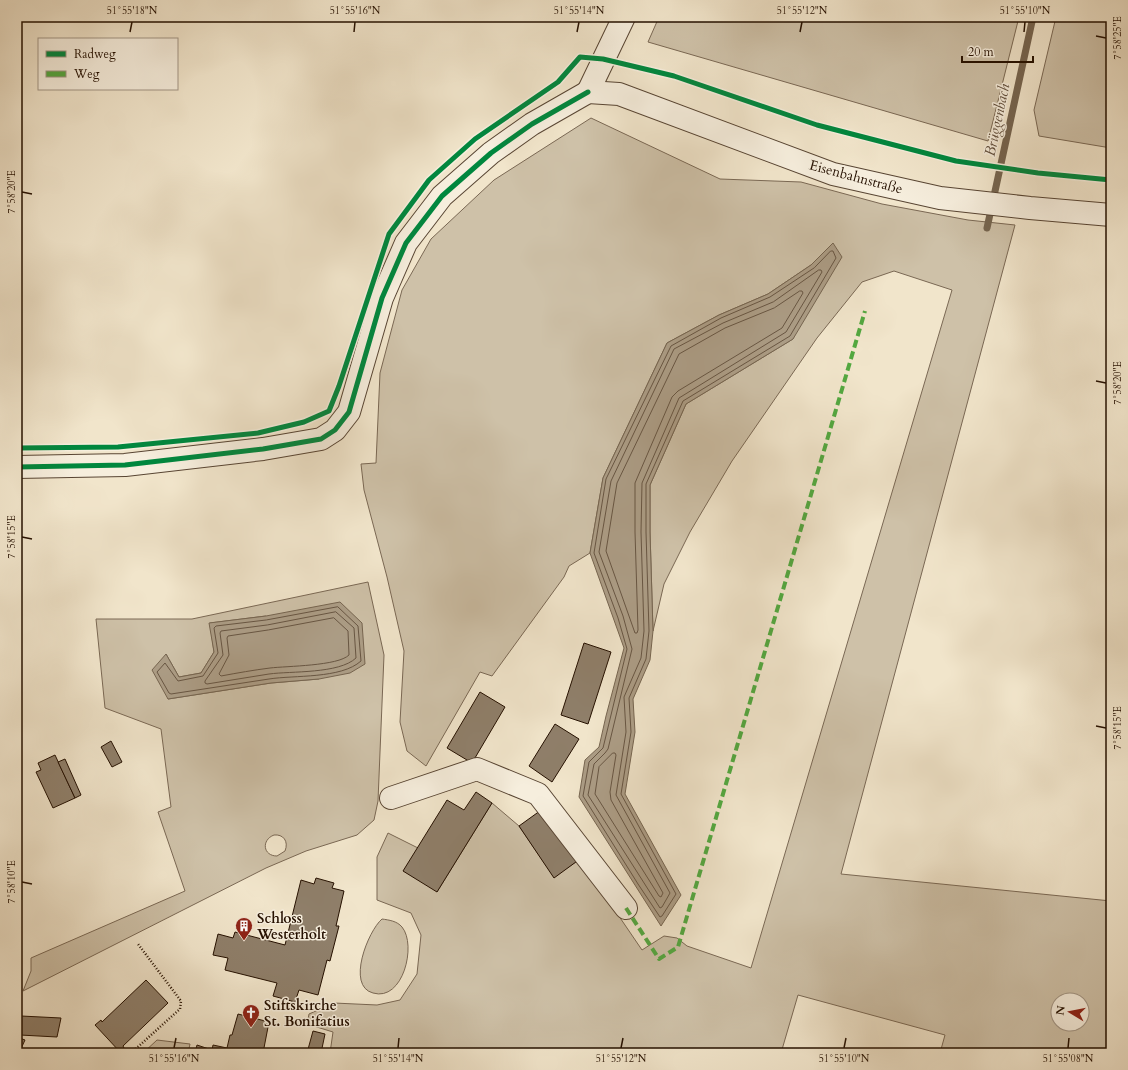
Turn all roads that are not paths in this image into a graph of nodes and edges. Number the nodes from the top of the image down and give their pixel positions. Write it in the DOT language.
graph roads {
  1 [pos="624,17"];
  2 [pos="588,92"];
  3 [pos="1111,215"];
  4 [pos="17,467"];
  5 [pos="391,798"];
  6 [pos="626,908"];
  1 -- 2 [label="street"];
  2 -- 3 [label="street, Eisenbahnstraße"];
  2 -- 4 [label="street"];
  5 -- 6 [label="street"];
}
